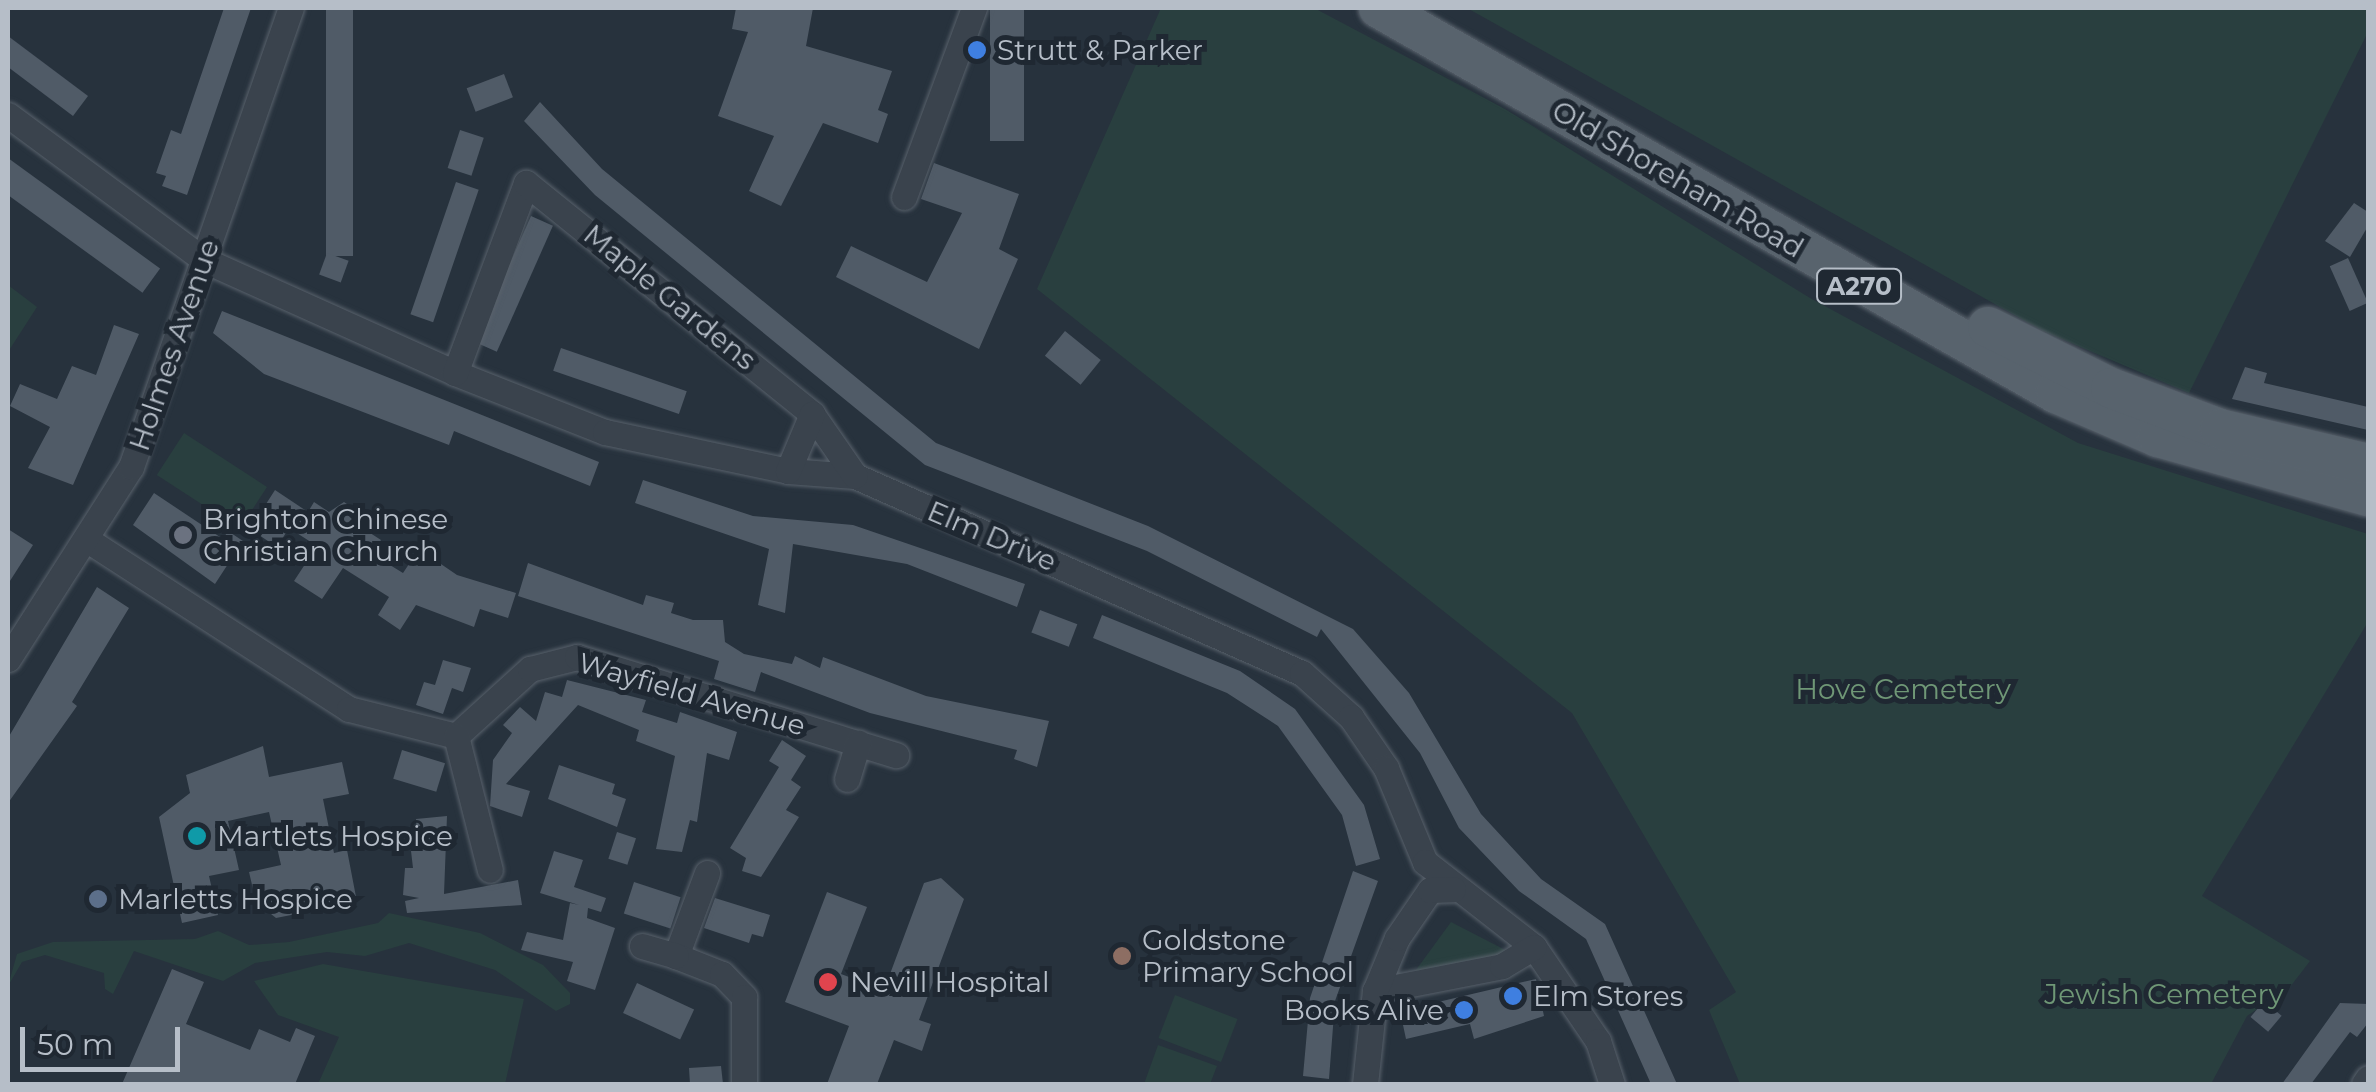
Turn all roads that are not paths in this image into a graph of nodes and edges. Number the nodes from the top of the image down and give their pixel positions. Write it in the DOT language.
graph roads {
  1 [pos="290,8"];
  2 [pos="974,8"];
  3 [pos="1379,8"];
  4 [pos="1429,8"];
  5 [pos="8,115"];
  6 [pos="904,197"];
  7 [pos="204,260"];
  8 [pos="455,374"];
  9 [pos="812,414"];
  10 [pos="2368,464"];
  11 [pos="788,470"];
  12 [pos="854,476"];
  13 [pos="2368,496"];
  14 [pos="86,539"];
  15 [pos="8,659"];
  16 [pos="456,736"];
  17 [pos="858,744"];
  18 [pos="896,756"];
  19 [pos="847,779"];
  20 [pos="490,870"];
  21 [pos="707,873"];
  22 [pos="1453,889"];
  23 [pos="642,946"];
  24 [pos="1534,947"];
  25 [pos="676,956"];
  26 [pos="1375,991"];
  27 [pos="2368,1078"];
  28 [pos="744,1084"];
  29 [pos="1365,1084"];
  30 [pos="1612,1084"];
  31 [pos="2364,1084"];
  1 -- 7 [label="street, Holmes Avenue"];
  2 -- 6 [label="street"];
  3 -- 13 [label="main road, Old Shoreham Road / A270"];
  4 -- 10 [label="main road, Old Shoreham Road / A270"];
  5 -- 7 [label="street, Elm Drive"];
  7 -- 8 [label="street, Elm Drive"];
  7 -- 14 [label="street, Holmes Avenue"];
  8 -- 9 [label="street, Maple Gardens"];
  8 -- 11 [label="street, Elm Drive"];
  9 -- 11 [label="street"];
  9 -- 12 [label="street, Maple Gardens"];
  11 -- 12 [label="street, Elm Drive"];
  12 -- 22 [label="street, Elm Drive"];
  14 -- 15 [label="street, Holmes Avenue"];
  14 -- 16 [label="street"];
  16 -- 17 [label="street, Wayfield Avenue"];
  16 -- 20 [label="street"];
  17 -- 18 [label="street, Wayfield Avenue"];
  17 -- 19 [label="street"];
  21 -- 25 [label="street"];
  22 -- 24 [label="street, Elm Drive"];
  22 -- 26 [label="street"];
  23 -- 25 [label="street"];
  24 -- 26 [label="street"];
  24 -- 30 [label="street"];
  25 -- 28 [label="street"];
  26 -- 29 [label="street"];
  27 -- 31 [label="street"];
}
